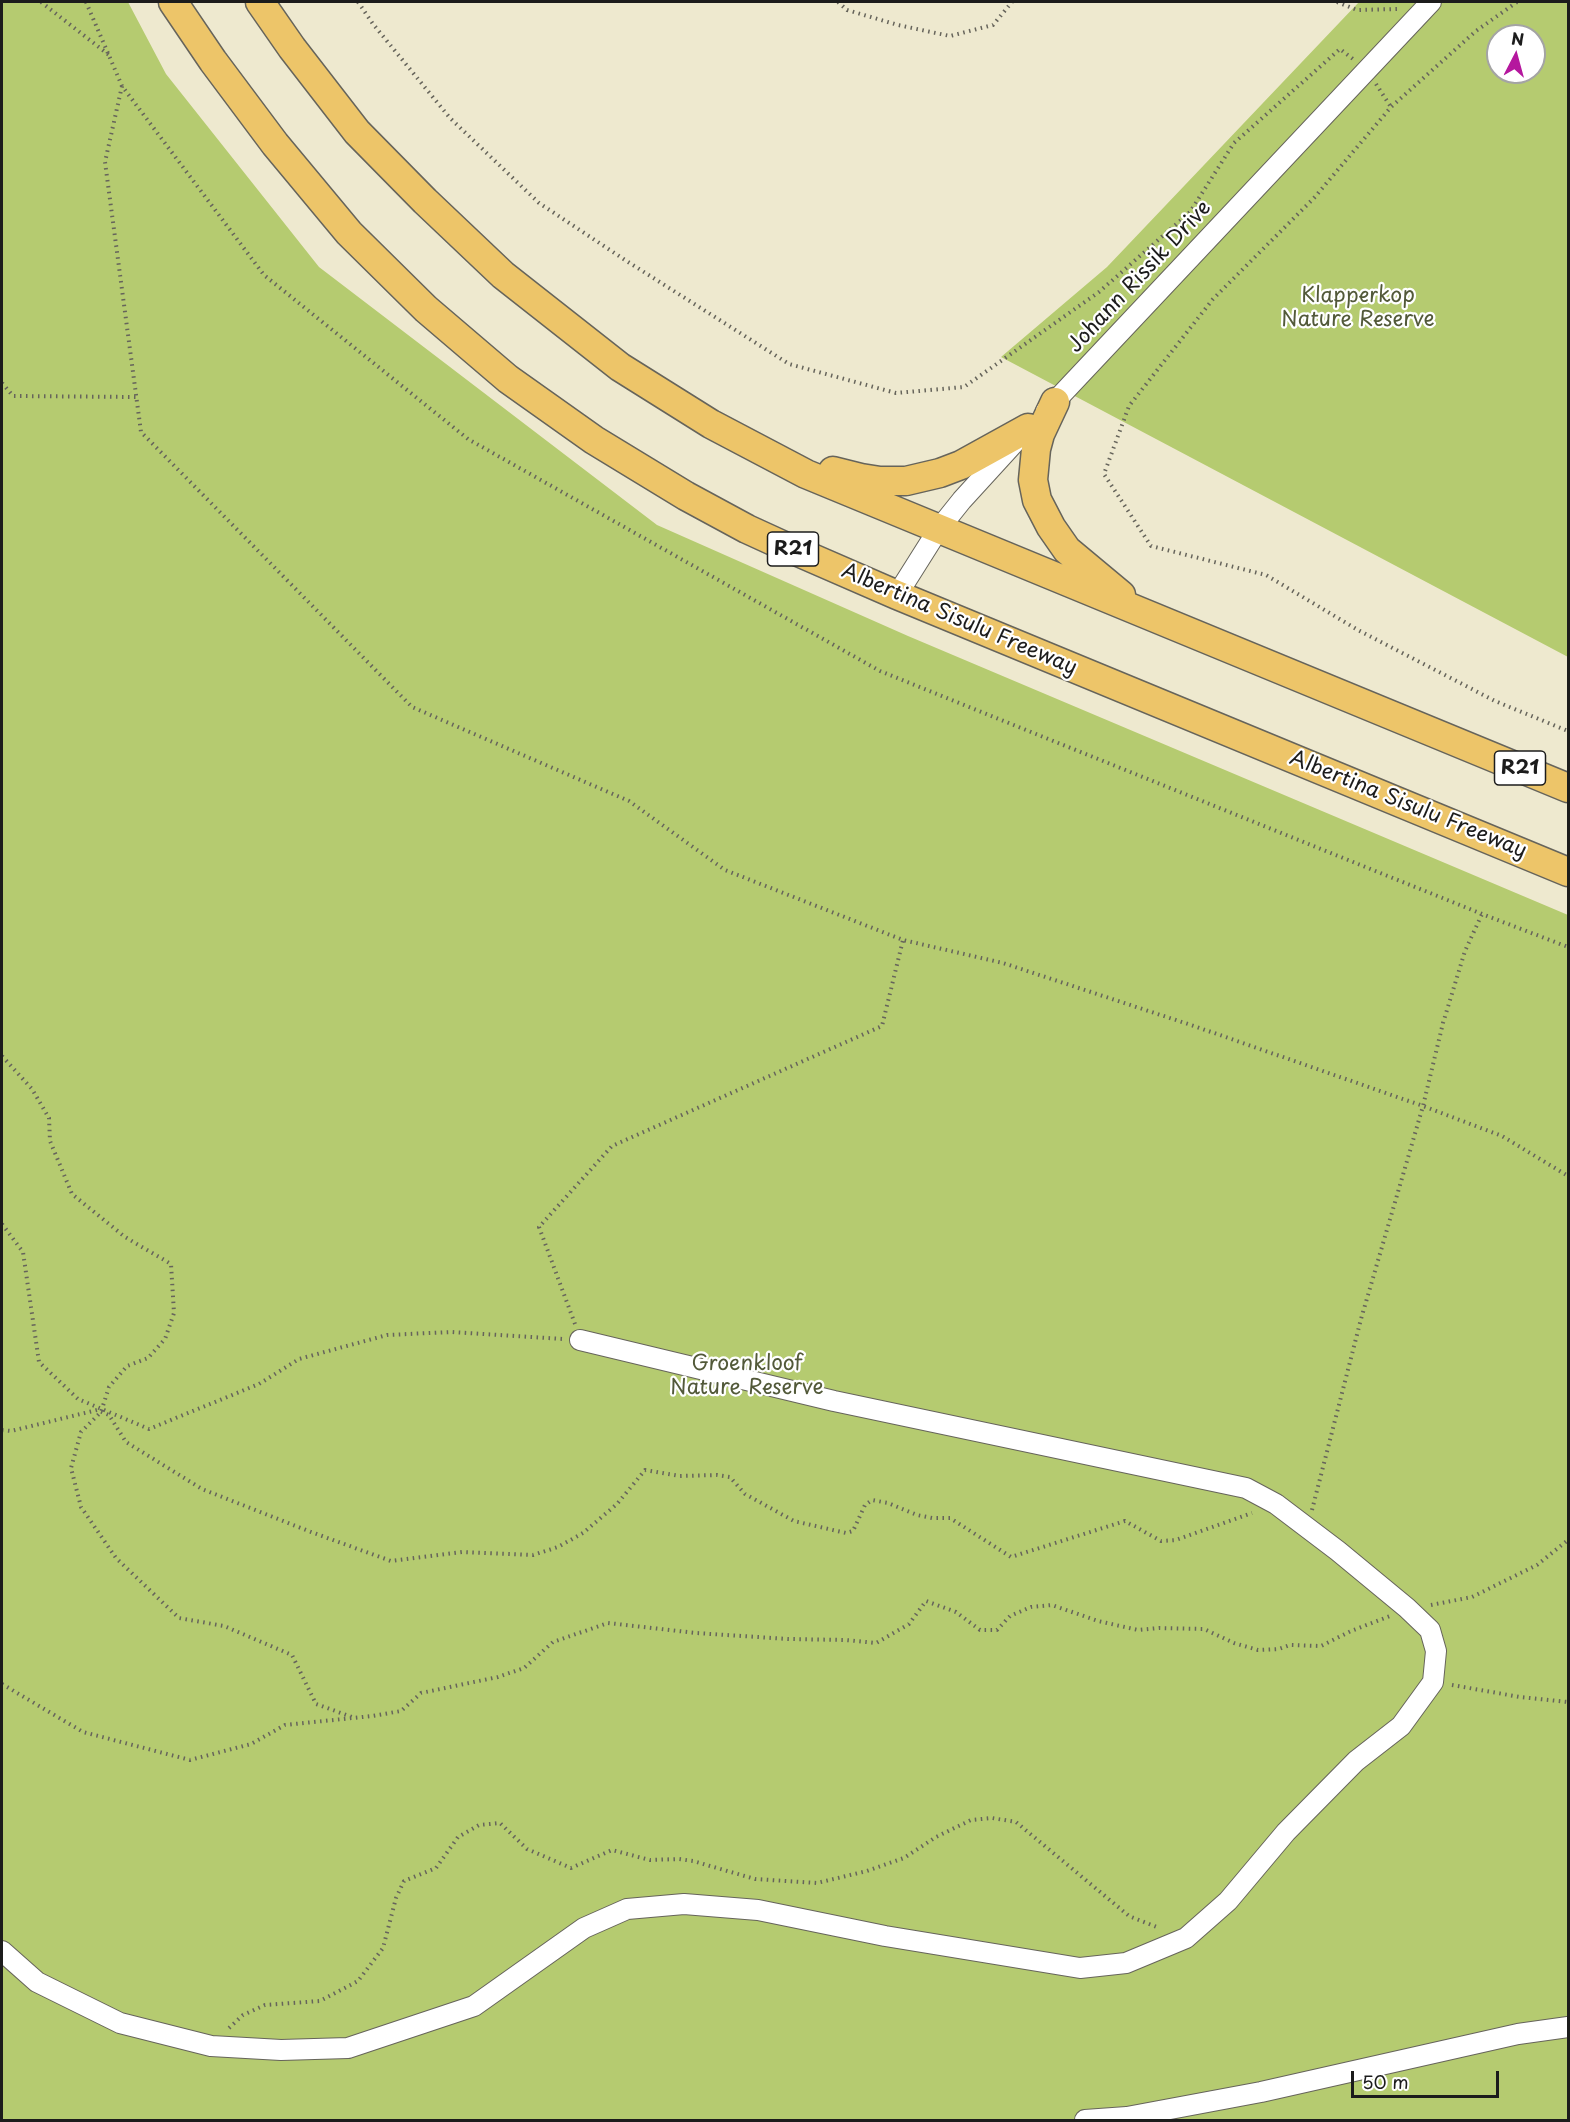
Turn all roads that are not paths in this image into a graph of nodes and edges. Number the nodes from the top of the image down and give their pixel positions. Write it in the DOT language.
graph roads {
  1 [pos="173,2"];
  2 [pos="260,2"];
  3 [pos="1428,5"];
  4 [pos="1055,402"];
  5 [pos="711,424"];
  6 [pos="1028,428"];
  7 [pos="938,530"];
  8 [pos="897,595"];
  9 [pos="1140,612"];
  10 [pos="1569,788"];
  11 [pos="1569,872"];
  12 [pos="580,1340"];
  13 [pos="2,1951"];
  14 [pos="1569,2027"];
  15 [pos="1085,2121"];
  1 -- 8 [label="highway, Albertina Sisulu Freeway / R21"];
  2 -- 5 [label="highway, R21"];
  3 -- 4 [label="street, Johann Rissik Drive"];
  4 -- 6 [label="street, Johann Rissik Drive"];
  4 -- 9 [label="highway"];
  5 -- 6 [label="highway"];
  5 -- 7 [label="highway, R21"];
  6 -- 7 [label="street, Johann Rissik Drive"];
  7 -- 8 [label="street, Johann Rissik Drive"];
  7 -- 9 [label="highway, R21"];
  8 -- 11 [label="highway, Albertina Sisulu Freeway / R21"];
  9 -- 10 [label="highway, R21"];
  12 -- 13 [label="street"];
  14 -- 15 [label="street"];
}
